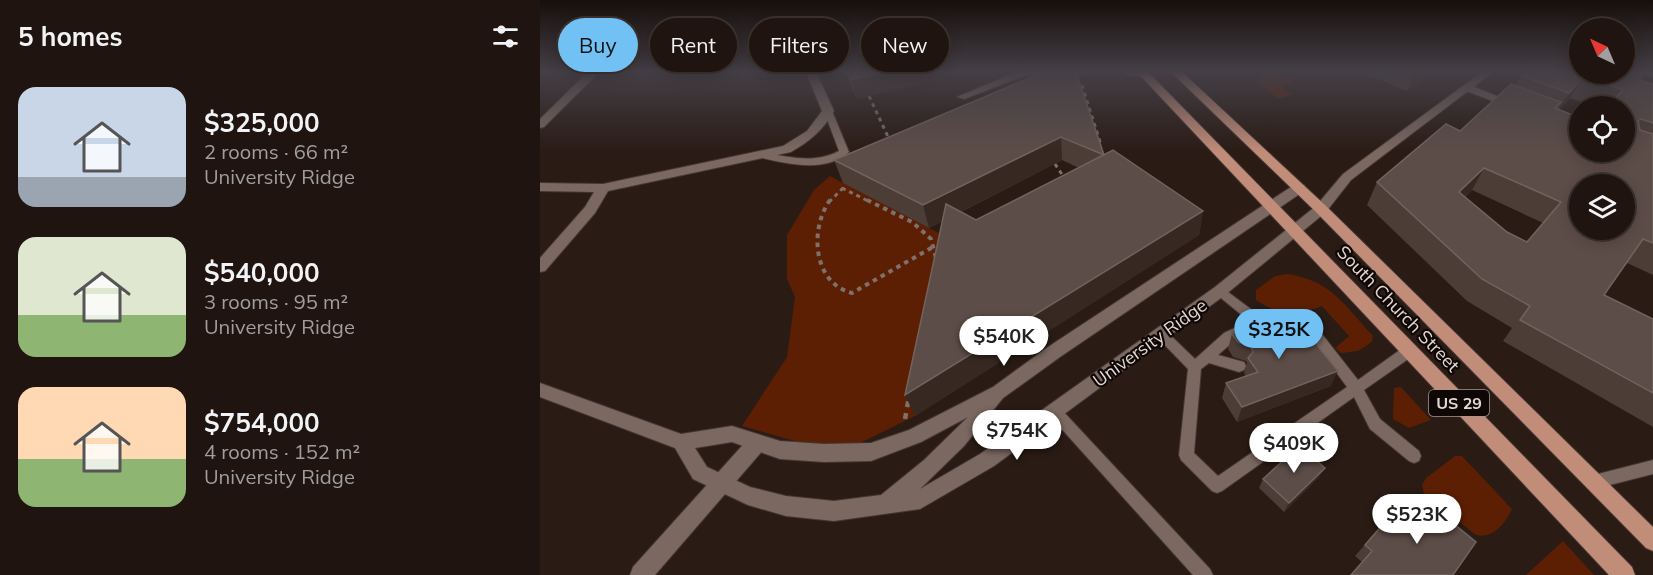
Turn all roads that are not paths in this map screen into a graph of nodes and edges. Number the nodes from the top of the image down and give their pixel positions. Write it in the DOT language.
graph roads {
  1 [pos="567,99"];
  2 [pos="823,99"];
  3 [pos="1168,99"];
  4 [pos="1204,99"];
  5 [pos="1453,99"];
  6 [pos="1496,99"];
  7 [pos="828,111"];
  8 [pos="1528,111"];
  9 [pos="540,125"];
  10 [pos="765,156"];
  11 [pos="540,187"];
  12 [pos="603,188"];
  13 [pos="1299,188"];
  14 [pos="1272,208"];
  15 [pos="1321,209"];
  16 [pos="1293,232"];
  17 [pos="540,267"];
  18 [pos="1220,291"];
  19 [pos="1259,322"];
  20 [pos="1161,335"];
  21 [pos="1409,351"];
  22 [pos="1207,357"];
  23 [pos="1239,366"];
  24 [pos="1195,367"];
  25 [pos="1356,388"];
  26 [pos="540,390"];
  27 [pos="999,392"];
  28 [pos="1056,412"];
  29 [pos="681,442"];
  30 [pos="757,443"];
  31 [pos="1414,456"];
  32 [pos="1653,466"];
  33 [pos="722,482"];
  34 [pos="1594,482"];
  35 [pos="882,506"];
  36 [pos="1653,541"];
  37 [pos="642,575"];
  38 [pos="1204,575"];
  39 [pos="1624,575"];
  1 -- 9 [label="street"];
  2 -- 7 [label="street"];
  3 -- 14 [label="main road, South Church Street / US 29"];
  4 -- 13 [label="main road, South Church Street / US 29"];
  5 -- 15 [label="street, University Ridge"];
  6 -- 8 [label="street"];
  7 -- 10 [label="street"];
  7 -- 10 [label="lane"];
  10 -- 12 [label="street"];
  11 -- 12 [label="street"];
  12 -- 17 [label="street"];
  13 -- 14 [label="street"];
  13 -- 15 [label="main road, South Church Street / US 29"];
  14 -- 16 [label="main road, South Church Street / US 29"];
  14 -- 27 [label="street"];
  15 -- 16 [label="street, University Ridge"];
  15 -- 34 [label="main road, South Church Street / US 29"];
  16 -- 18 [label="street, University Ridge"];
  16 -- 21 [label="main road, South Church Street / US 29"];
  18 -- 19 [label="lane"];
  18 -- 20 [label="street, University Ridge"];
  19 -- 22 [label="lane"];
  19 -- 25 [label="lane"];
  20 -- 24 [label="lane"];
  20 -- 28 [label="street, University Ridge"];
  21 -- 25 [label="lane"];
  21 -- 39 [label="main road, South Church Street / US 29"];
  22 -- 23 [label="lane"];
  22 -- 24 [label="lane"];
  24 -- 25 [label="lane"];
  25 -- 31 [label="lane"];
  26 -- 29 [label="street"];
  27 -- 30 [label="street"];
  27 -- 35 [label="street"];
  28 -- 35 [label="street, University Ridge"];
  28 -- 38 [label="lane"];
  29 -- 30 [label="street"];
  29 -- 33 [label="street, University Ridge"];
  30 -- 33 [label="street"];
  32 -- 34 [label="lane"];
  33 -- 35 [label="street, University Ridge"];
  33 -- 37 [label="street"];
  34 -- 36 [label="main road, South Church Street / US 29"];
}
